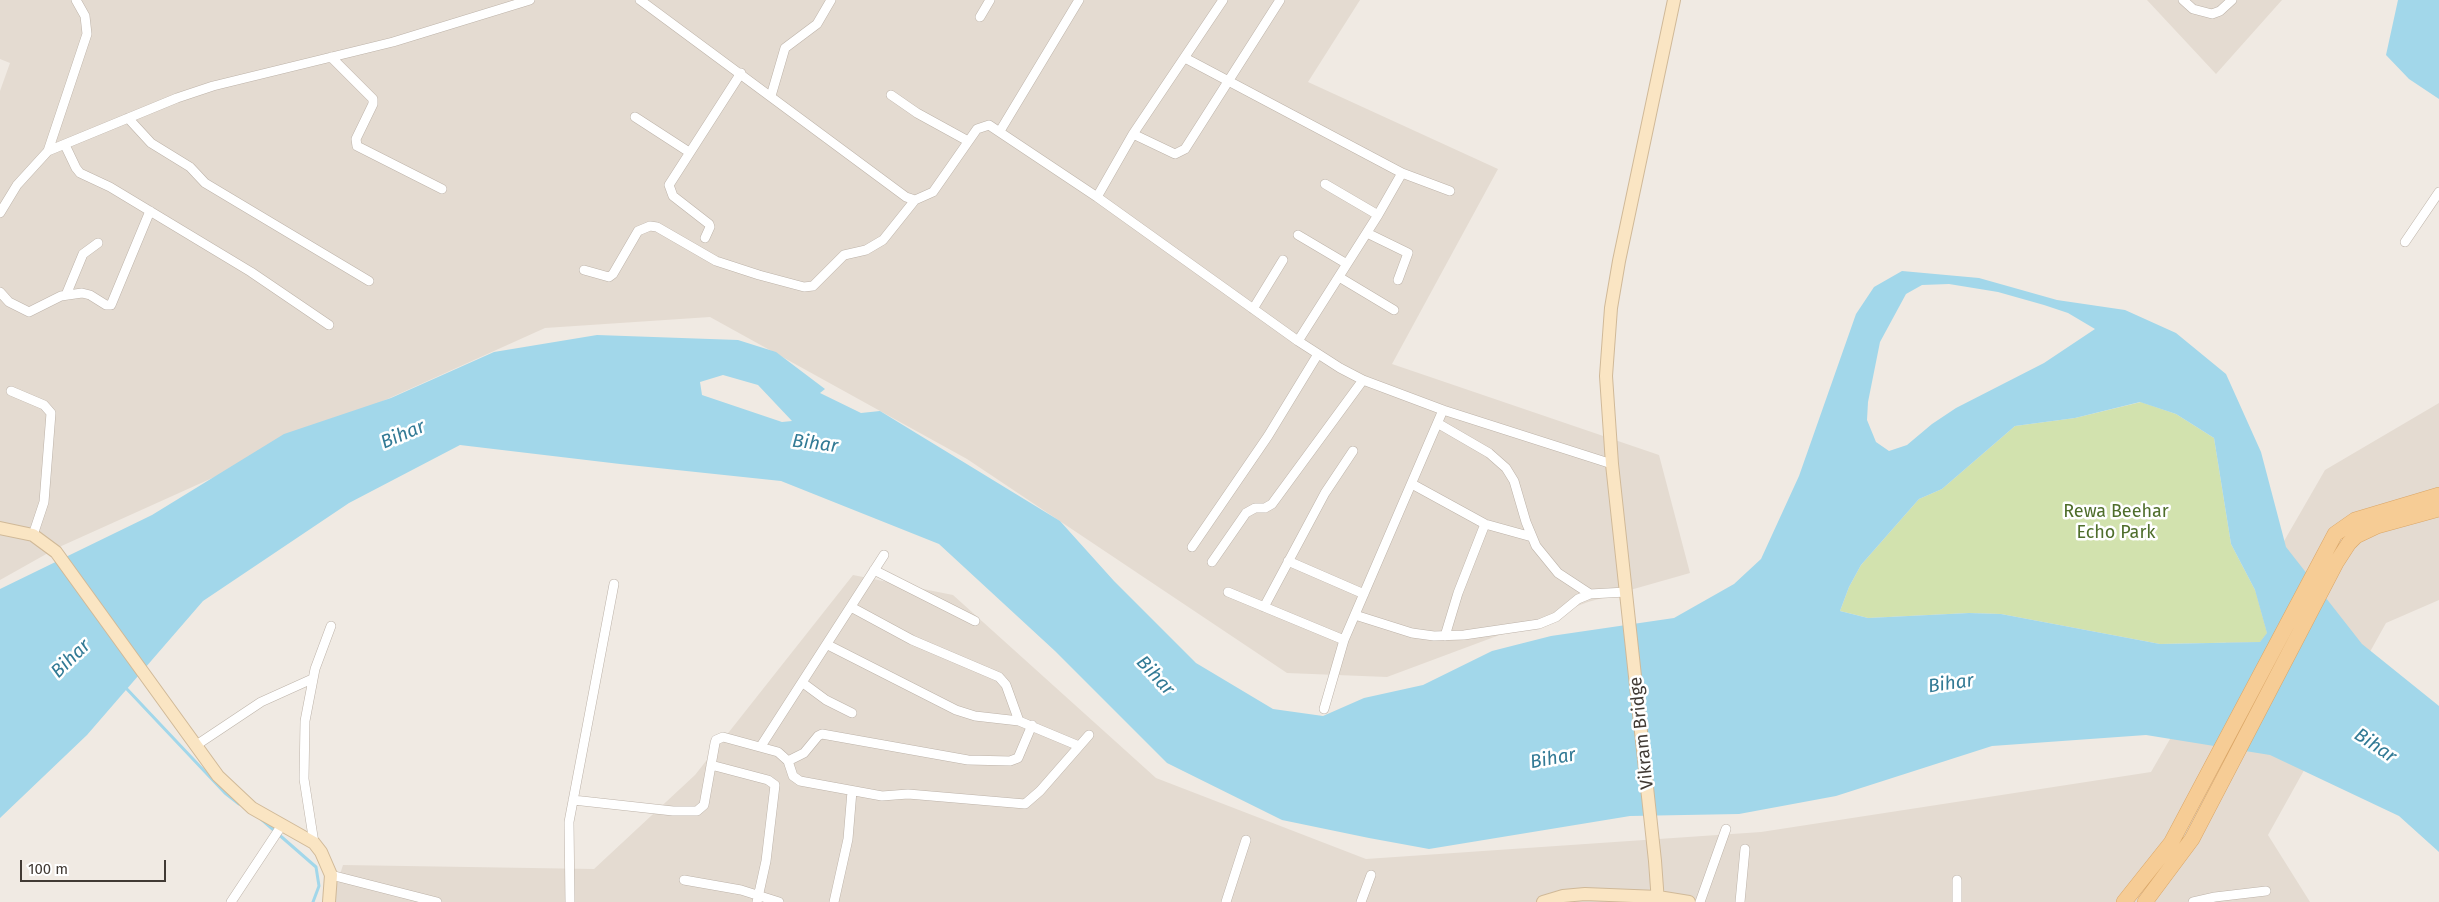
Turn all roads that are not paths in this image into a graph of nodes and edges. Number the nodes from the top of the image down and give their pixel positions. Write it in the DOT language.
graph roads {
  1 [pos="76,0"];
  2 [pos="530,0"];
  3 [pos="640,0"];
  4 [pos="831,0"];
  5 [pos="990,0"];
  6 [pos="1079,0"];
  7 [pos="1223,0"];
  8 [pos="1280,0"];
  9 [pos="1674,0"];
  10 [pos="2183,0"];
  11 [pos="2232,0"];
  12 [pos="980,17"];
  13 [pos="331,58"];
  14 [pos="1185,58"];
  15 [pos="741,73"];
  16 [pos="1229,82"];
  17 [pos="891,95"];
  18 [pos="771,96"];
  19 [pos="635,117"];
  20 [pos="128,118"];
  21 [pos="1000,131"];
  22 [pos="1133,134"];
  23 [pos="968,141"];
  24 [pos="65,145"];
  25 [pos="48,151"];
  26 [pos="689,152"];
  27 [pos="1402,173"];
  28 [pos="1325,184"];
  29 [pos="442,189"];
  30 [pos="1450,190"];
  31 [pos="2439,192"];
  32 [pos="1097,197"];
  33 [pos="915,200"];
  34 [pos="150,211"];
  35 [pos="0,213"];
  36 [pos="1378,215"];
  37 [pos="1366,233"];
  38 [pos="1298,235"];
  39 [pos="705,238"];
  40 [pos="2405,242"];
  41 [pos="98,243"];
  42 [pos="1283,260"];
  43 [pos="1347,264"];
  44 [pos="584,270"];
  45 [pos="1339,277"];
  46 [pos="1398,280"];
  47 [pos="369,281"];
  48 [pos="0,292"];
  49 [pos="66,295"];
  50 [pos="1253,309"];
  51 [pos="1394,310"];
  52 [pos="330,325"];
  53 [pos="1298,341"];
  54 [pos="1318,354"];
  55 [pos="1363,380"];
  56 [pos="11,391"];
  57 [pos="1443,410"];
  58 [pos="1439,424"];
  59 [pos="1353,451"];
  60 [pos="1612,464"];
  61 [pos="1412,484"];
  62 [pos="2439,495"];
  63 [pos="2439,508"];
  64 [pos="1485,524"];
  65 [pos="0,528"];
  66 [pos="33,535"];
  67 [pos="1532,537"];
  68 [pos="1192,547"];
  69 [pos="884,555"];
  70 [pos="1288,561"];
  71 [pos="1212,562"];
  72 [pos="874,570"];
  73 [pos="614,584"];
  74 [pos="1228,592"];
  75 [pos="1626,592"];
  76 [pos="1364,594"];
  77 [pos="1590,594"];
  78 [pos="851,607"];
  79 [pos="1264,607"];
  80 [pos="1354,615"];
  81 [pos="975,621"];
  82 [pos="331,626"];
  83 [pos="1445,636"];
  84 [pos="1344,640"];
  85 [pos="828,645"];
  86 [pos="312,679"];
  87 [pos="803,683"];
  88 [pos="1324,709"];
  89 [pos="852,713"];
  90 [pos="1019,721"];
  91 [pos="1032,725"];
  92 [pos="1089,735"];
  93 [pos="195,746"];
  94 [pos="761,746"];
  95 [pos="1079,746"];
  96 [pos="788,761"];
  97 [pos="711,765"];
  98 [pos="852,791"];
  99 [pos="573,800"];
  100 [pos="282,825"];
  101 [pos="1726,829"];
  102 [pos="1246,840"];
  103 [pos="314,843"];
  104 [pos="1746,849"];
  105 [pos="330,875"];
  106 [pos="1371,875"];
  107 [pos="684,880"];
  108 [pos="1957,880"];
  109 [pos="2266,891"];
  110 [pos="757,899"];
  111 [pos="1658,900"];
  112 [pos="231,902"];
  113 [pos="329,902"];
  114 [pos="437,902"];
  115 [pos="570,902"];
  116 [pos="779,902"];
  117 [pos="834,902"];
  118 [pos="1226,902"];
  119 [pos="1360,902"];
  120 [pos="1543,902"];
  121 [pos="1690,902"];
  122 [pos="1700,902"];
  123 [pos="1740,902"];
  124 [pos="1957,902"];
  125 [pos="2124,902"];
  126 [pos="2145,902"];
  127 [pos="2193,902"];
  1 -- 25 [label="street"];
  2 -- 13 [label="street"];
  3 -- 15 [label="street"];
  4 -- 18 [label="street"];
  5 -- 12 [label="street"];
  6 -- 21 [label="street"];
  7 -- 14 [label="street"];
  8 -- 16 [label="street"];
  9 -- 60 [label="street, Vikram Bridge"];
  10 -- 11 [label="street"];
  13 -- 20 [label="street"];
  13 -- 29 [label="street"];
  14 -- 16 [label="street"];
  14 -- 22 [label="street"];
  15 -- 18 [label="street"];
  15 -- 26 [label="street"];
  16 -- 22 [label="street"];
  16 -- 27 [label="street"];
  17 -- 23 [label="street"];
  18 -- 33 [label="street"];
  19 -- 26 [label="street"];
  20 -- 24 [label="street"];
  20 -- 47 [label="street"];
  21 -- 23 [label="street"];
  21 -- 32 [label="street"];
  22 -- 32 [label="street"];
  23 -- 33 [label="street"];
  24 -- 25 [label="street"];
  24 -- 34 [label="street"];
  25 -- 35 [label="street"];
  26 -- 39 [label="street"];
  27 -- 30 [label="street"];
  27 -- 36 [label="street"];
  28 -- 36 [label="street"];
  31 -- 40 [label="street"];
  32 -- 50 [label="street"];
  33 -- 44 [label="street"];
  34 -- 49 [label="street"];
  34 -- 52 [label="street"];
  36 -- 37 [label="street"];
  37 -- 43 [label="street"];
  37 -- 46 [label="street"];
  38 -- 43 [label="street"];
  41 -- 49 [label="street"];
  42 -- 50 [label="street"];
  43 -- 45 [label="street"];
  45 -- 51 [label="street"];
  45 -- 53 [label="street"];
  48 -- 49 [label="street"];
  50 -- 53 [label="street"];
  53 -- 54 [label="street"];
  54 -- 55 [label="street"];
  54 -- 68 [label="street"];
  55 -- 57 [label="street"];
  55 -- 71 [label="street"];
  56 -- 66 [label="street"];
  57 -- 58 [label="street"];
  57 -- 60 [label="street"];
  58 -- 61 [label="street"];
  58 -- 67 [label="street"];
  59 -- 70 [label="street"];
  60 -- 75 [label="street, Vikram Bridge"];
  61 -- 64 [label="street"];
  61 -- 76 [label="street"];
  62 -- 125 [label="main road"];
  63 -- 126 [label="main road"];
  64 -- 67 [label="street"];
  64 -- 83 [label="street"];
  65 -- 66 [label="street"];
  66 -- 93 [label="street"];
  67 -- 77 [label="street"];
  69 -- 72 [label="street"];
  70 -- 76 [label="street"];
  70 -- 79 [label="street"];
  72 -- 78 [label="street"];
  72 -- 81 [label="street"];
  73 -- 99 [label="street"];
  74 -- 79 [label="street"];
  75 -- 77 [label="street"];
  75 -- 111 [label="street, Vikram Bridge"];
  76 -- 80 [label="street"];
  77 -- 83 [label="street"];
  78 -- 85 [label="street"];
  78 -- 90 [label="street"];
  79 -- 84 [label="street"];
  80 -- 83 [label="street"];
  80 -- 84 [label="street"];
  82 -- 86 [label="street"];
  84 -- 88 [label="street"];
  85 -- 87 [label="street"];
  85 -- 90 [label="street"];
  86 -- 93 [label="street"];
  86 -- 103 [label="street"];
  87 -- 89 [label="street"];
  87 -- 94 [label="street"];
  90 -- 91 [label="street"];
  91 -- 95 [label="street"];
  91 -- 96 [label="street"];
  92 -- 95 [label="street"];
  93 -- 100 [label="street"];
  94 -- 96 [label="street"];
  94 -- 97 [label="street"];
  95 -- 98 [label="street"];
  96 -- 98 [label="street"];
  97 -- 99 [label="street"];
  97 -- 110 [label="street"];
  98 -- 117 [label="street"];
  99 -- 115 [label="street"];
  100 -- 103 [label="street"];
  100 -- 112 [label="street"];
  101 -- 122 [label="street"];
  102 -- 118 [label="street"];
  103 -- 105 [label="street"];
  104 -- 123 [label="street"];
  105 -- 113 [label="street"];
  105 -- 114 [label="street"];
  106 -- 119 [label="street"];
  107 -- 110 [label="street"];
  108 -- 124 [label="street"];
  109 -- 127 [label="street"];
  110 -- 116 [label="street"];
  111 -- 120 [label="street"];
  111 -- 121 [label="street"];
}
